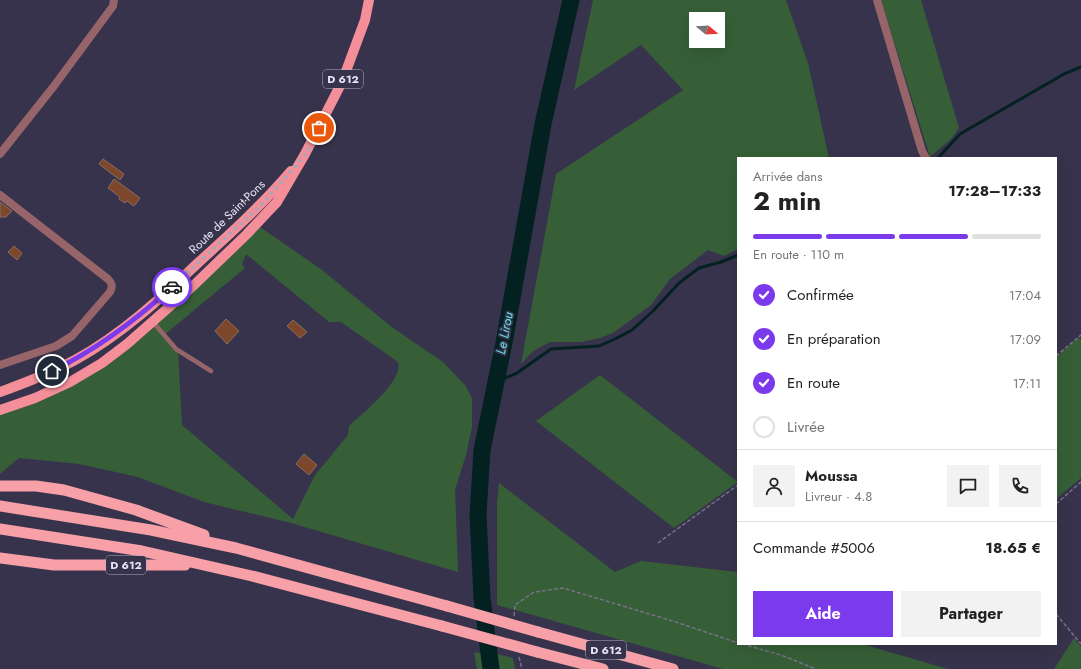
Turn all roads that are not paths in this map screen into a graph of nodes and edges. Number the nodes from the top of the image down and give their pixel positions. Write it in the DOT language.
graph roads {
  1 [pos="114,0"];
  2 [pos="369,0"];
  3 [pos="877,0"];
  4 [pos="0,154"];
  5 [pos="306,154"];
  6 [pos="925,157"];
  7 [pos="0,195"];
  8 [pos="152,322"];
  9 [pos="0,365"];
  10 [pos="211,371"];
  11 [pos="0,392"];
  12 [pos="0,410"];
  13 [pos="0,486"];
  14 [pos="0,506"];
  15 [pos="0,529"];
  16 [pos="236,548"];
  17 [pos="0,558"];
  18 [pos="252,576"];
  19 [pos="603,669"];
  20 [pos="673,669"];
  1 -- 4 [label="street"];
  2 -- 5 [label="main road, Route de Saint-Pons / D 612"];
  3 -- 6 [label="street"];
  5 -- 8 [label="main road, Route de Saint-Pons / D 612"];
  5 -- 11 [label="main road, Route de Saint-Pons / D 612"];
  7 -- 9 [label="street"];
  8 -- 10 [label="lane"];
  8 -- 12 [label="main road, Route de Saint-Pons / D 612"];
  13 -- 16 [label="highway, D 612"];
  14 -- 16 [label="highway"];
  15 -- 18 [label="highway"];
  16 -- 20 [label="highway, D 612, bridge"];
  17 -- 18 [label="highway, D 612"];
  18 -- 19 [label="highway, D 612, bridge"];
}
